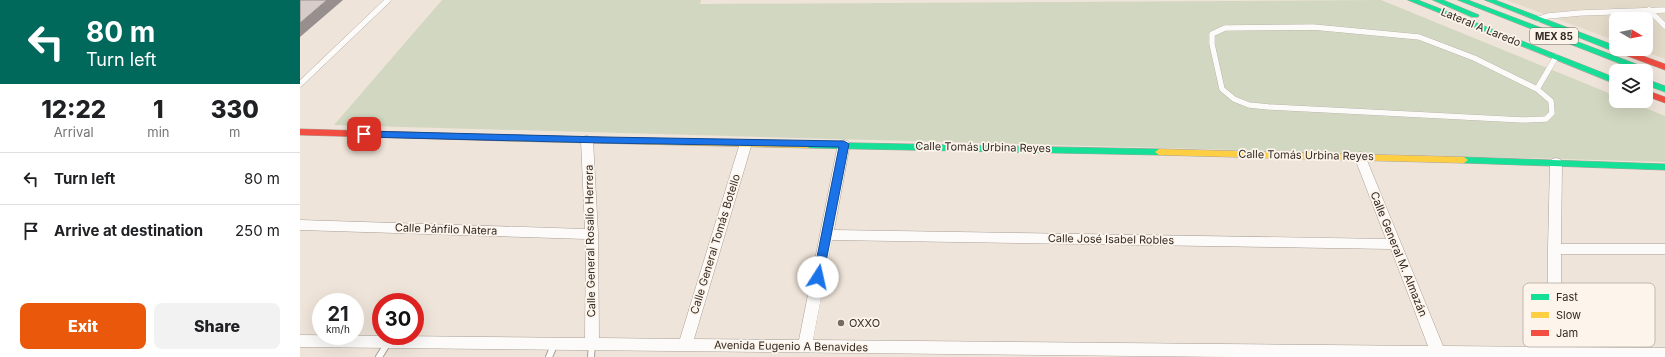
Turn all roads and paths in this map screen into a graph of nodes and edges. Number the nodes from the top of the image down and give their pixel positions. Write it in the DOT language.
graph roads {
  1 [pos="388,0"];
  2 [pos="1412,0"];
  3 [pos="1437,0"];
  4 [pos="1462,0"];
  5 [pos="1489,0"];
  6 [pos="1649,10"];
  7 [pos="1665,10"];
  8 [pos="1539,19"];
  9 [pos="1665,26"];
  10 [pos="1517,31"];
  11 [pos="1609,46"];
  12 [pos="1636,56"];
  13 [pos="1556,57"];
  14 [pos="1628,64"];
  15 [pos="1665,67"];
  16 [pos="1653,74"];
  17 [pos="1656,75"];
  18 [pos="1609,78"];
  19 [pos="300,84"];
  20 [pos="1653,85"];
  21 [pos="1536,89"];
  22 [pos="1665,89"];
  23 [pos="1653,96"];
  24 [pos="1665,100"];
  25 [pos="300,132"];
  26 [pos="587,140"];
  27 [pos="746,143"];
  28 [pos="844,144"];
  29 [pos="1360,156"];
  30 [pos="1556,162"];
  31 [pos="1665,167"];
  32 [pos="300,225"];
  33 [pos="592,234"];
  34 [pos="826,235"];
  35 [pos="1396,244"];
  36 [pos="1554,249"];
  37 [pos="1665,249"];
  38 [pos="1554,283"];
  39 [pos="300,341"];
  40 [pos="372,341"];
  41 [pos="424,341"];
  42 [pos="555,343"];
  43 [pos="386,345"];
  44 [pos="685,345"];
  45 [pos="805,346"];
  46 [pos="1555,347"];
  47 [pos="592,350"];
  48 [pos="1438,352"];
  49 [pos="1555,354"];
  50 [pos="1665,355"];
  51 [pos="379,357"];
  52 [pos="549,357"];
  1 -- 19 [label="lane"];
  2 -- 13 [label="main road, Lateral A Laredo"];
  3 -- 10 [label="main road, MEX 85"];
  4 -- 14 [label="main road, MEX 85"];
  5 -- 8 [label="main road"];
  6 -- 7 [label="lane"];
  6 -- 8 [label="lane"];
  6 -- 9 [label="lane"];
  8 -- 11 [label="main road"];
  12 -- 15 [label="main road"];
  13 -- 18 [label="main road, Lateral A Laredo"];
  13 -- 21 [label="lane"];
  16 -- 17 [label="main road, MEX 85"];
  20 -- 22 [label="main road"];
  21 -- 21 [label="lane"];
  23 -- 24 [label="main road"];
  25 -- 26 [label="main road, Calle Tomás Urbina Reyes"];
  26 -- 27 [label="main road, Calle Tomás Urbina Reyes"];
  26 -- 33 [label="street, Calle General Rosalío Herrera"];
  27 -- 28 [label="main road, Calle Tomás Urbina Reyes"];
  27 -- 44 [label="street, Calle General Tomás Botello"];
  28 -- 29 [label="main road, Calle Tomás Urbina Reyes"];
  28 -- 34 [label="street"];
  29 -- 30 [label="main road, Calle Tomás Urbina Reyes"];
  29 -- 35 [label="street, Calle General M. Almazán"];
  30 -- 31 [label="main road, Calle Tomás Urbina Reyes"];
  30 -- 36 [label="street"];
  32 -- 33 [label="street, Calle Pánfilo Natera"];
  33 -- 47 [label="street, Calle General Rosalío Herrera"];
  34 -- 35 [label="street, Calle José Isabel Robles"];
  34 -- 45 [label="street"];
  35 -- 48 [label="street, Calle General M. Almazán"];
  36 -- 37 [label="street"];
  36 -- 38 [label="street"];
  39 -- 40 [label="street, Avenida Eugenio A Benavides"];
  41 -- 42 [label="street, Avenida Eugenio A Benavides"];
  42 -- 47 [label="street, Avenida Eugenio A Benavides"];
  42 -- 52 [label="lane"];
  43 -- 51 [label="lane"];
  44 -- 45 [label="street, Avenida Eugenio A Benavides"];
  44 -- 47 [label="street, Avenida Eugenio A Benavides"];
  45 -- 48 [label="street, Avenida Eugenio A Benavides"];
  46 -- 49 [label="street"];
  48 -- 49 [label="street, Avenida Eugenio A Benavides"];
  49 -- 50 [label="street, Avenida Eugenio A Benavides"];
}
